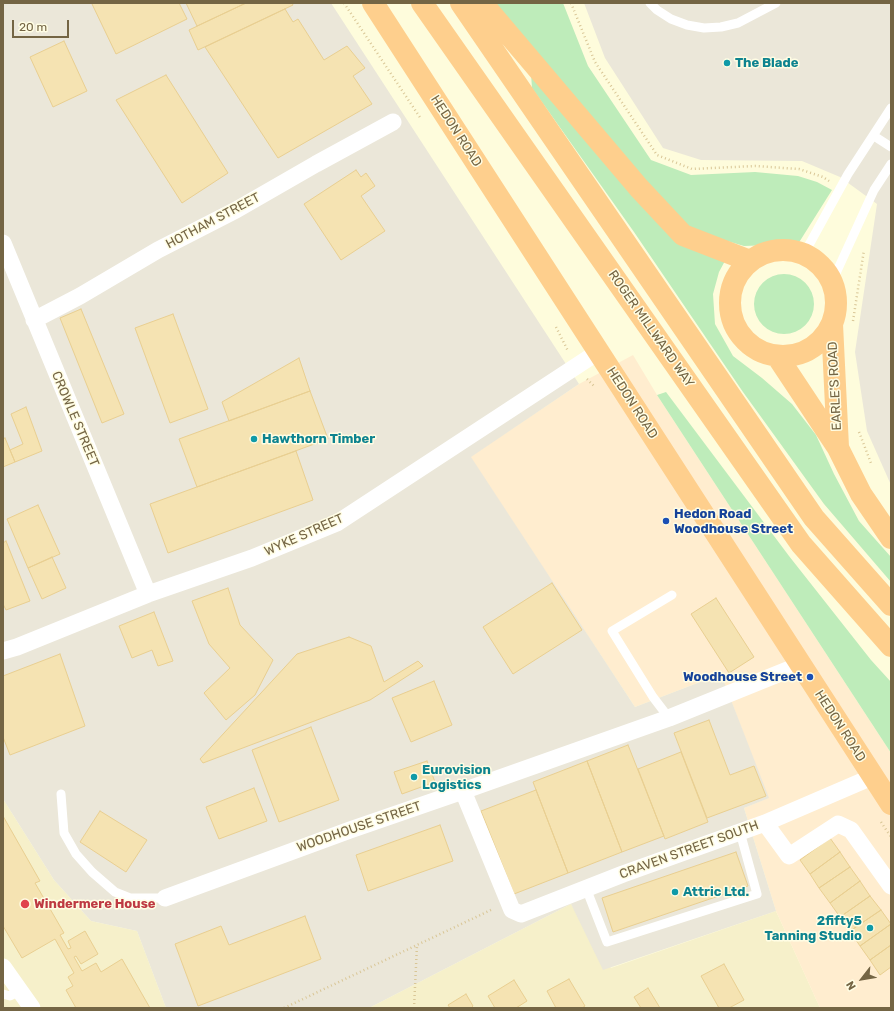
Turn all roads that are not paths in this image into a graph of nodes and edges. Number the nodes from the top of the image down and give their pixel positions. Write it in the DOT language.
graph roads {
  1 [pos="373,3"];
  2 [pos="422,3"];
  3 [pos="461,3"];
  4 [pos="482,3"];
  5 [pos="650,3"];
  6 [pos="776,3"];
  7 [pos="891,108"];
  8 [pos="393,122"];
  9 [pos="874,136"];
  10 [pos="891,147"];
  11 [pos="891,164"];
  12 [pos="3,243"];
  13 [pos="804,254"];
  14 [pos="750,261"];
  15 [pos="832,282"];
  16 [pos="34,320"];
  17 [pos="842,324"];
  18 [pos="598,352"];
  19 [pos="777,356"];
  20 [pos="838,448"];
  21 [pos="891,538"];
  22 [pos="148,594"];
  23 [pos="672,595"];
  24 [pos="891,605"];
  25 [pos="891,646"];
  26 [pos="3,651"];
  27 [pos="800,664"];
  28 [pos="670,718"];
  29 [pos="872,776"];
  30 [pos="463,791"];
  31 [pos="61,794"];
  32 [pos="891,804"];
  33 [pos="765,823"];
  34 [pos="740,832"];
  35 [pos="891,886"];
  36 [pos="586,888"];
  37 [pos="165,898"];
  38 [pos="3,967"];
  39 [pos="20,991"];
  40 [pos="3,994"];
  41 [pos="32,1008"];
  1 -- 18 [label="highway, HEDON ROAD"];
  2 -- 25 [label="highway, ROGER MILLWARD WAY"];
  3 -- 24 [label="highway, ROGER MILLWARD WAY"];
  4 -- 14 [label="highway"];
  5 -- 6 [label="lane"];
  7 -- 9 [label="lane"];
  8 -- 16 [label="street, HOTHAM STREET"];
  9 -- 10 [label="lane"];
  9 -- 13 [label="lane"];
  11 -- 15 [label="lane"];
  12 -- 16 [label="street, CROWLE STREET"];
  13 -- 14 [label="highway"];
  13 -- 15 [label="highway"];
  14 -- 19 [label="highway"];
  15 -- 17 [label="highway"];
  16 -- 22 [label="street, CROWLE STREET"];
  17 -- 19 [label="highway"];
  17 -- 20 [label="highway, EARLE'S ROAD"];
  18 -- 22 [label="street, WYKE STREET"];
  18 -- 27 [label="highway, HEDON ROAD"];
  19 -- 20 [label="highway, EARLE'S ROAD"];
  20 -- 21 [label="highway, EARLE'S ROAD"];
  22 -- 26 [label="street, WYKE STREET"];
  23 -- 28 [label="lane"];
  27 -- 28 [label="street, WOODHOUSE STREET"];
  27 -- 29 [label="highway, HEDON ROAD"];
  28 -- 30 [label="street, WOODHOUSE STREET"];
  29 -- 32 [label="highway, HEDON ROAD"];
  29 -- 33 [label="street, CRAVEN STREET SOUTH"];
  30 -- 36 [label="street, CRAVEN STREET SOUTH"];
  30 -- 37 [label="street, WOODHOUSE STREET"];
  31 -- 37 [label="lane"];
  33 -- 34 [label="street, CRAVEN STREET SOUTH"];
  33 -- 35 [label="street"];
  34 -- 36 [label="street, CRAVEN STREET SOUTH"];
  34 -- 36 [label="lane"];
  38 -- 39 [label="street"];
  39 -- 40 [label="lane"];
  39 -- 41 [label="street"];
}
